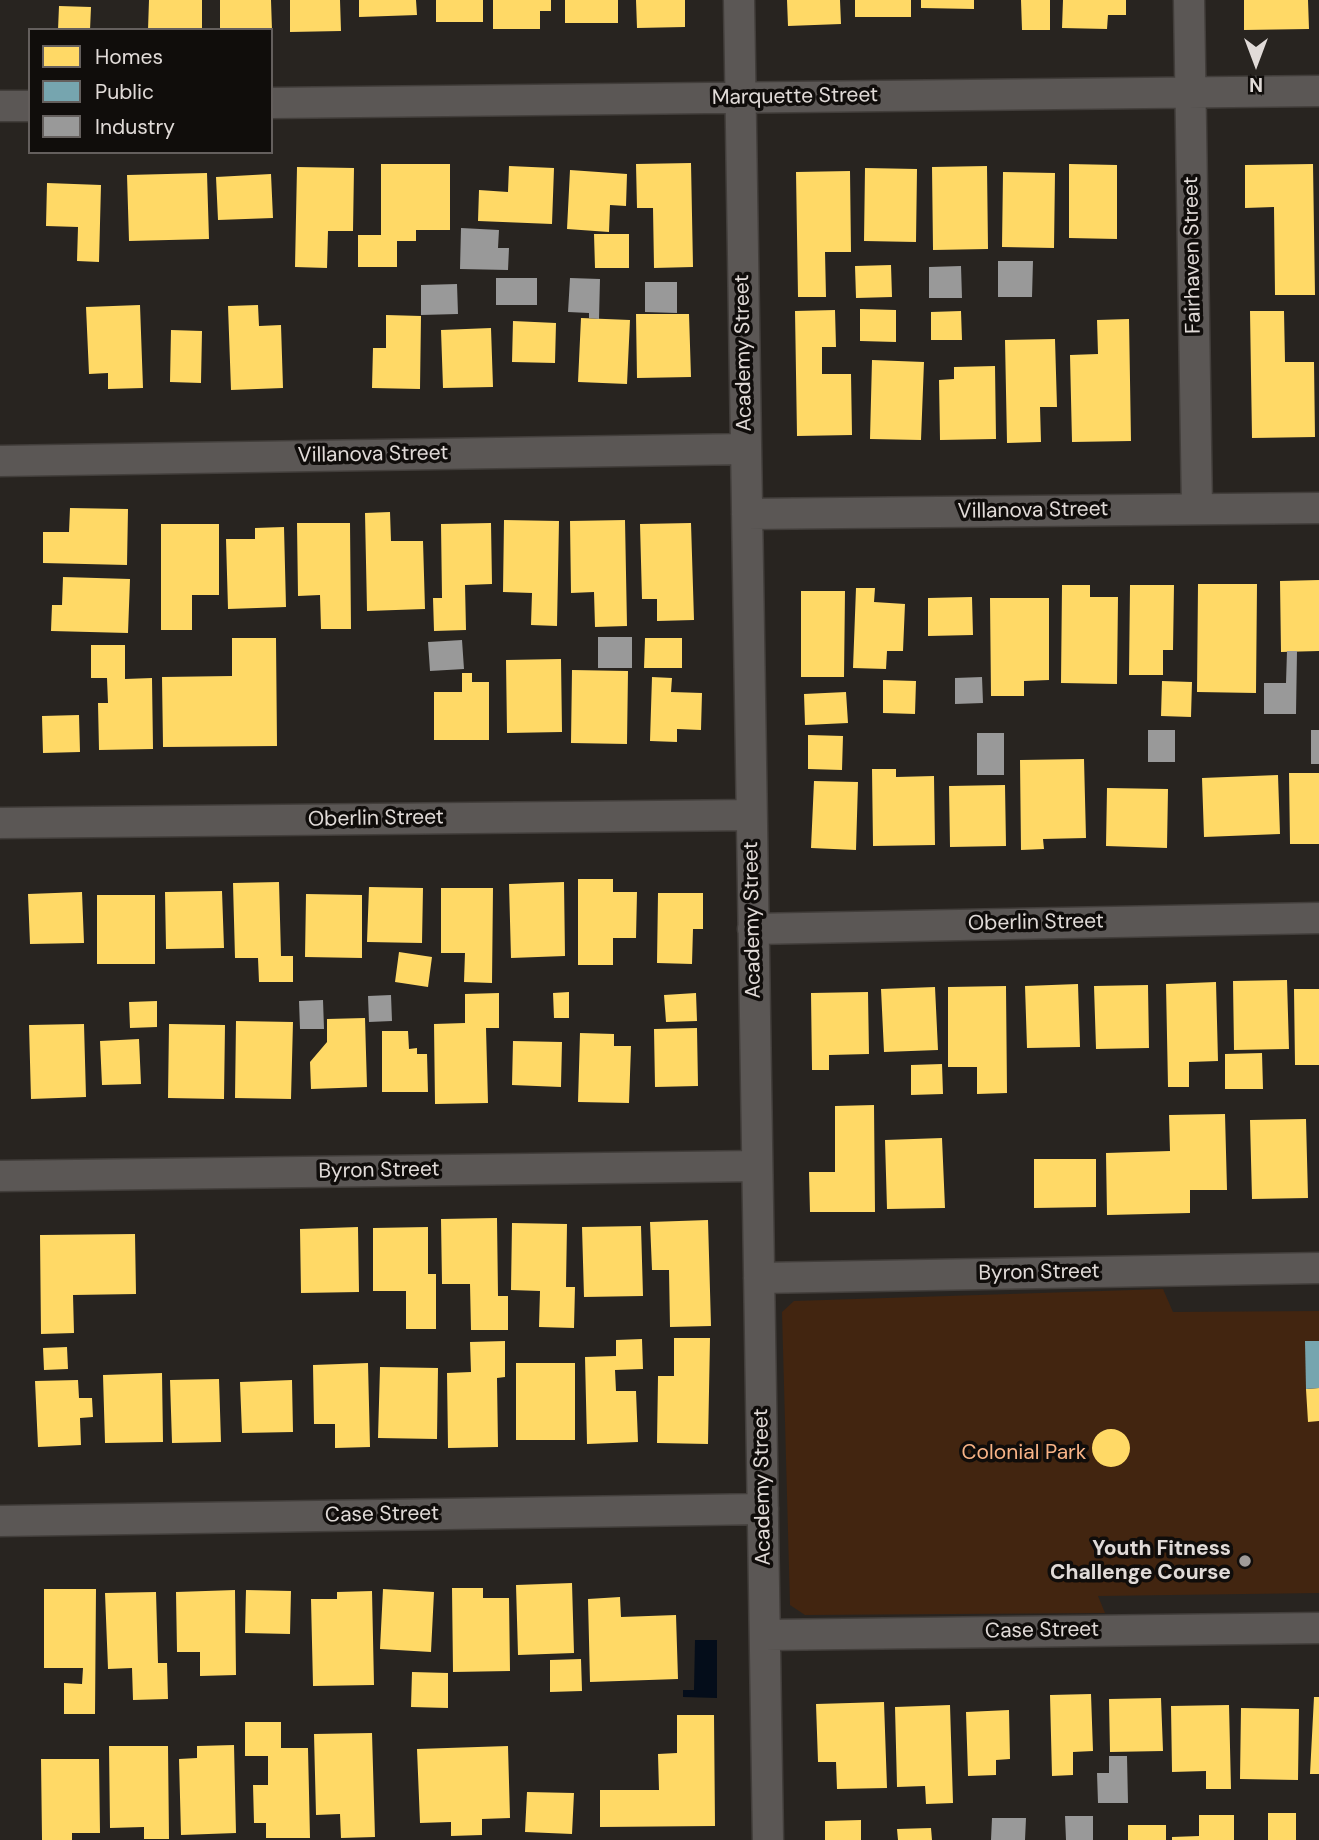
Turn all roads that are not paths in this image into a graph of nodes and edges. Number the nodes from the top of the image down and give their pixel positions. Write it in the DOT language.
graph roads {
  1 [pos="739,0"];
  2 [pos="1189,0"];
  3 [pos="1319,91"];
  4 [pos="1191,92"];
  5 [pos="740,97"];
  6 [pos="273,103"];
  7 [pos="0,106"];
  8 [pos="28,106"];
  9 [pos="746,449"];
  10 [pos="0,461"];
  11 [pos="1319,508"];
  12 [pos="1197,509"];
  13 [pos="747,514"];
  14 [pos="751,815"];
  15 [pos="0,823"];
  16 [pos="1319,918"];
  17 [pos="753,929"];
  18 [pos="757,1166"];
  19 [pos="0,1176"];
  20 [pos="1319,1268"];
  21 [pos="759,1278"];
  22 [pos="763,1509"];
  23 [pos="0,1521"];
  24 [pos="1319,1628"];
  25 [pos="765,1635"];
  26 [pos="768,1840"];
  1 -- 5 [label="street, Academy Street"];
  2 -- 4 [label="street, Fairhaven Street"];
  3 -- 4 [label="street, Marquette Street"];
  4 -- 5 [label="street, Marquette Street"];
  4 -- 12 [label="street, Fairhaven Street"];
  5 -- 6 [label="street, Marquette Street"];
  5 -- 9 [label="street, Academy Street"];
  7 -- 8 [label="street"];
  9 -- 10 [label="street, Villanova Street"];
  9 -- 13 [label="street, Academy Street"];
  11 -- 12 [label="street, Villanova Street"];
  12 -- 13 [label="street, Villanova Street"];
  13 -- 14 [label="street, Academy Street"];
  14 -- 15 [label="street, Oberlin Street"];
  14 -- 17 [label="street, Academy Street"];
  16 -- 17 [label="street, Oberlin Street"];
  17 -- 18 [label="street, Academy Street"];
  18 -- 19 [label="street, Byron Street"];
  18 -- 21 [label="street, Academy Street"];
  20 -- 21 [label="street, Byron Street"];
  21 -- 22 [label="street, Academy Street"];
  22 -- 23 [label="street, Case Street"];
  22 -- 25 [label="street, Academy Street"];
  24 -- 25 [label="street, Case Street"];
  25 -- 26 [label="street, Academy Street"];
}
